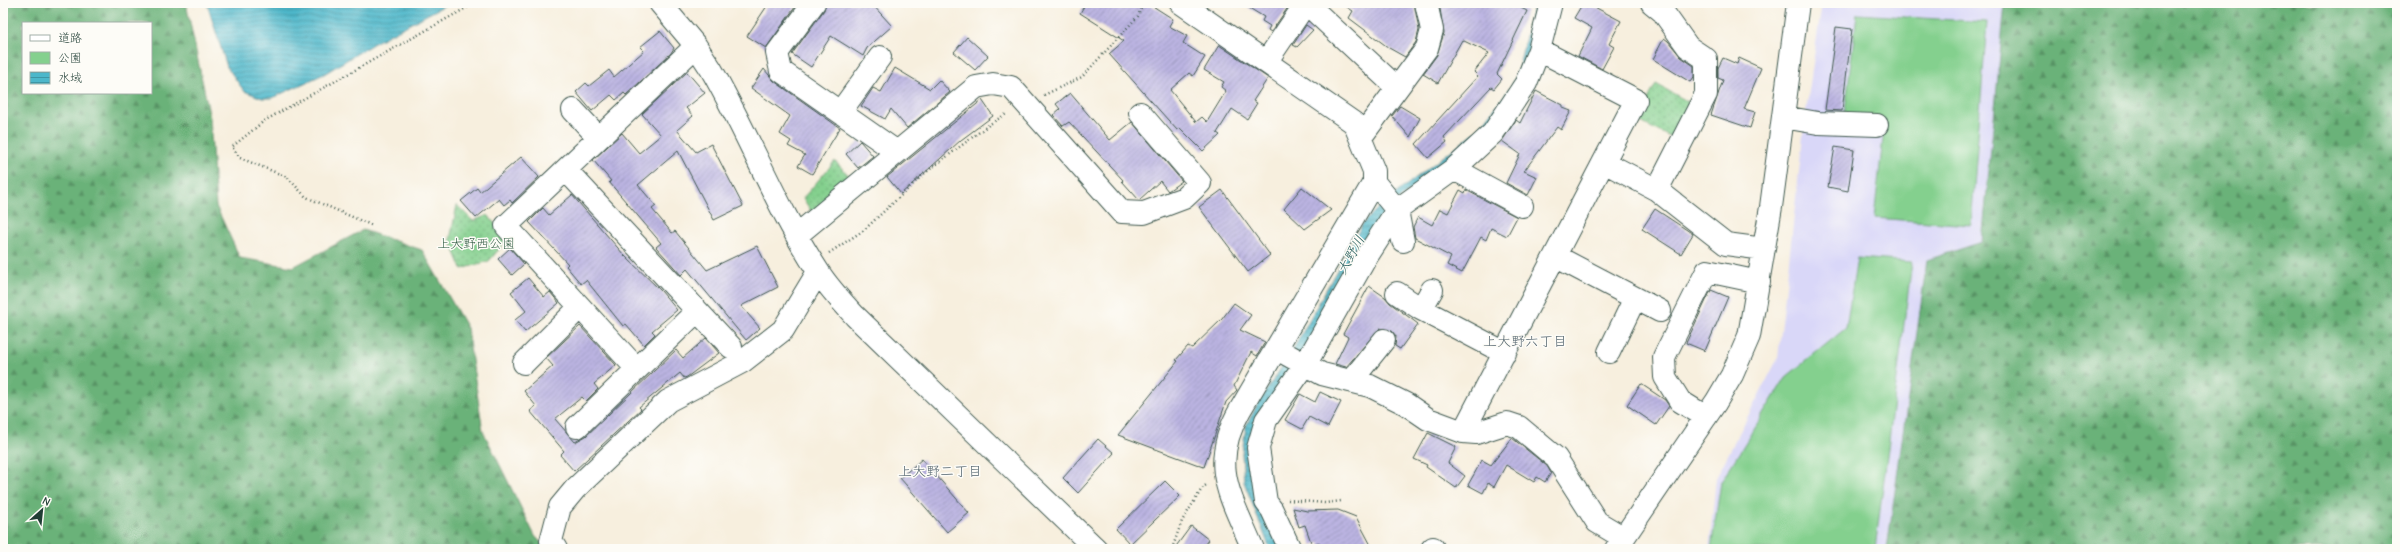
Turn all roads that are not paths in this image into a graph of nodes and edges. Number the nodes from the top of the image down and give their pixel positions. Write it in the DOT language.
graph roads {
  1 [pos="814,3"];
  2 [pos="1181,3"];
  3 [pos="1306,3"];
  4 [pos="1426,3"];
  5 [pos="1551,3"];
  6 [pos="1798,3"];
  7 [pos="1661,6"];
  8 [pos="669,7"];
  9 [pos="696,46"];
  10 [pos="1539,50"];
  11 [pos="880,57"];
  12 [pos="1266,62"];
  13 [pos="1396,87"];
  14 [pos="573,110"];
  15 [pos="841,111"];
  16 [pos="1140,113"];
  17 [pos="1783,118"];
  18 [pos="1877,125"];
  19 [pos="1361,137"];
  20 [pos="599,138"];
  21 [pos="898,152"];
  22 [pos="1604,162"];
  23 [pos="1454,169"];
  24 [pos="566,170"];
  25 [pos="1378,188"];
  26 [pos="1657,190"];
  27 [pos="1522,206"];
  28 [pos="1397,210"];
  29 [pos="797,235"];
  30 [pos="1403,241"];
  31 [pos="1764,250"];
  32 [pos="1555,256"];
  33 [pos="816,268"];
  34 [pos="1759,282"];
  35 [pos="1432,290"];
  36 [pos="1398,293"];
  37 [pos="1635,298"];
  38 [pos="580,307"];
  39 [pos="1421,309"];
  40 [pos="697,311"];
  41 [pos="1660,311"];
  42 [pos="1384,340"];
  43 [pos="731,347"];
  44 [pos="1277,349"];
  45 [pos="1609,352"];
  46 [pos="1505,353"];
  47 [pos="524,363"];
  48 [pos="1306,365"];
  49 [pos="638,369"];
  50 [pos="1352,380"];
  51 [pos="1706,418"];
  52 [pos="577,427"];
  53 [pos="1463,432"];
  54 [pos="1620,544"];
  55 [pos="556,549"];
  56 [pos="1096,549"];
  57 [pos="1253,549"];
  58 [pos="1290,549"];
  1 -- 15 [label="street"];
  2 -- 12 [label="street"];
  3 -- 12 [label="street"];
  3 -- 13 [label="street"];
  4 -- 13 [label="street"];
  5 -- 10 [label="street"];
  6 -- 17 [label="street"];
  7 -- 26 [label="street"];
  8 -- 9 [label="street"];
  9 -- 20 [label="street"];
  9 -- 29 [label="street"];
  10 -- 22 [label="street"];
  10 -- 23 [label="street"];
  11 -- 15 [label="street"];
  12 -- 19 [label="street"];
  13 -- 19 [label="street"];
  14 -- 20 [label="street"];
  15 -- 21 [label="street"];
  16 -- 21 [label="street"];
  17 -- 18 [label="street"];
  17 -- 31 [label="street"];
  19 -- 25 [label="street"];
  20 -- 24 [label="street"];
  21 -- 29 [label="street"];
  22 -- 26 [label="street"];
  22 -- 32 [label="street"];
  23 -- 27 [label="street"];
  23 -- 28 [label="street"];
  24 -- 38 [label="street"];
  24 -- 40 [label="street"];
  25 -- 28 [label="street"];
  25 -- 44 [label="street"];
  26 -- 31 [label="street"];
  28 -- 30 [label="street"];
  28 -- 48 [label="street"];
  29 -- 33 [label="street"];
  31 -- 34 [label="street"];
  32 -- 37 [label="street"];
  32 -- 46 [label="street"];
  33 -- 55 [label="street"];
  33 -- 56 [label="street"];
  34 -- 51 [label="street"];
  34 -- 51 [label="street"];
  35 -- 39 [label="street"];
  36 -- 39 [label="street"];
  37 -- 41 [label="street"];
  37 -- 45 [label="street"];
  38 -- 47 [label="street"];
  38 -- 49 [label="street"];
  39 -- 46 [label="street"];
  40 -- 43 [label="street"];
  40 -- 49 [label="street"];
  42 -- 50 [label="street"];
  44 -- 48 [label="street"];
  44 -- 57 [label="street"];
  46 -- 53 [label="street"];
  48 -- 50 [label="street"];
  48 -- 58 [label="street"];
  49 -- 52 [label="street"];
  50 -- 53 [label="street"];
  51 -- 54 [label="street"];
  53 -- 54 [label="street"];
}
